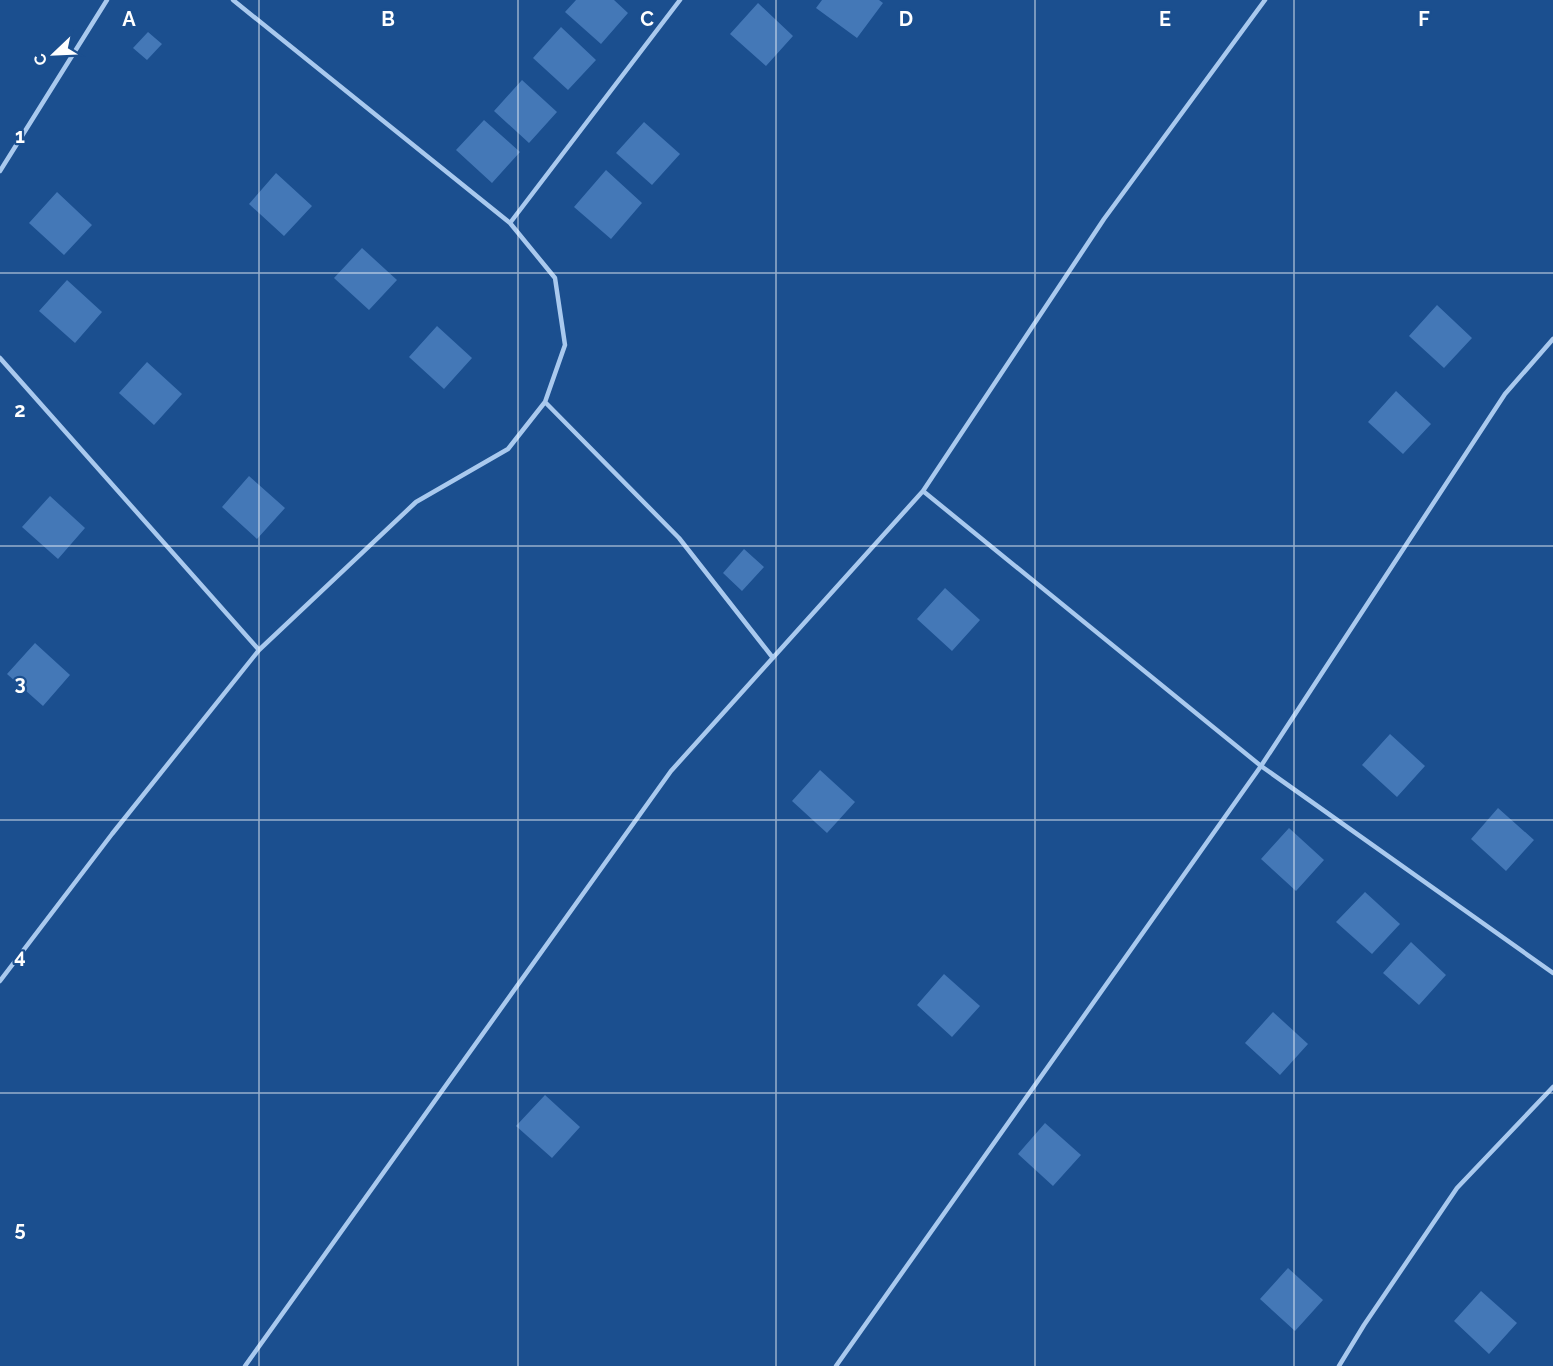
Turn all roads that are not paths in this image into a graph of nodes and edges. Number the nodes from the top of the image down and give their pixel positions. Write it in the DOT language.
graph roads {
  1 [pos="107,0"];
  2 [pos="233,0"];
  3 [pos="680,0"];
  4 [pos="1265,0"];
  5 [pos="0,171"];
  6 [pos="510,223"];
  7 [pos="1553,339"];
  8 [pos="0,358"];
  9 [pos="545,402"];
  10 [pos="923,491"];
  11 [pos="259,650"];
  12 [pos="773,658"];
  13 [pos="1261,766"];
  14 [pos="1553,973"];
  15 [pos="0,981"];
  16 [pos="1553,1088"];
  17 [pos="839,1365"];
  18 [pos="245,1366"];
  19 [pos="1339,1366"];
  1 -- 5 [label="lane"];
  2 -- 6 [label="lane"];
  3 -- 6 [label="lane"];
  4 -- 10 [label="lane"];
  6 -- 9 [label="lane"];
  7 -- 13 [label="lane"];
  8 -- 11 [label="lane"];
  9 -- 11 [label="lane"];
  9 -- 12 [label="lane"];
  10 -- 12 [label="lane"];
  10 -- 13 [label="lane"];
  11 -- 15 [label="lane"];
  12 -- 18 [label="lane"];
  13 -- 14 [label="lane"];
  13 -- 17 [label="lane"];
  16 -- 19 [label="lane"];
}
